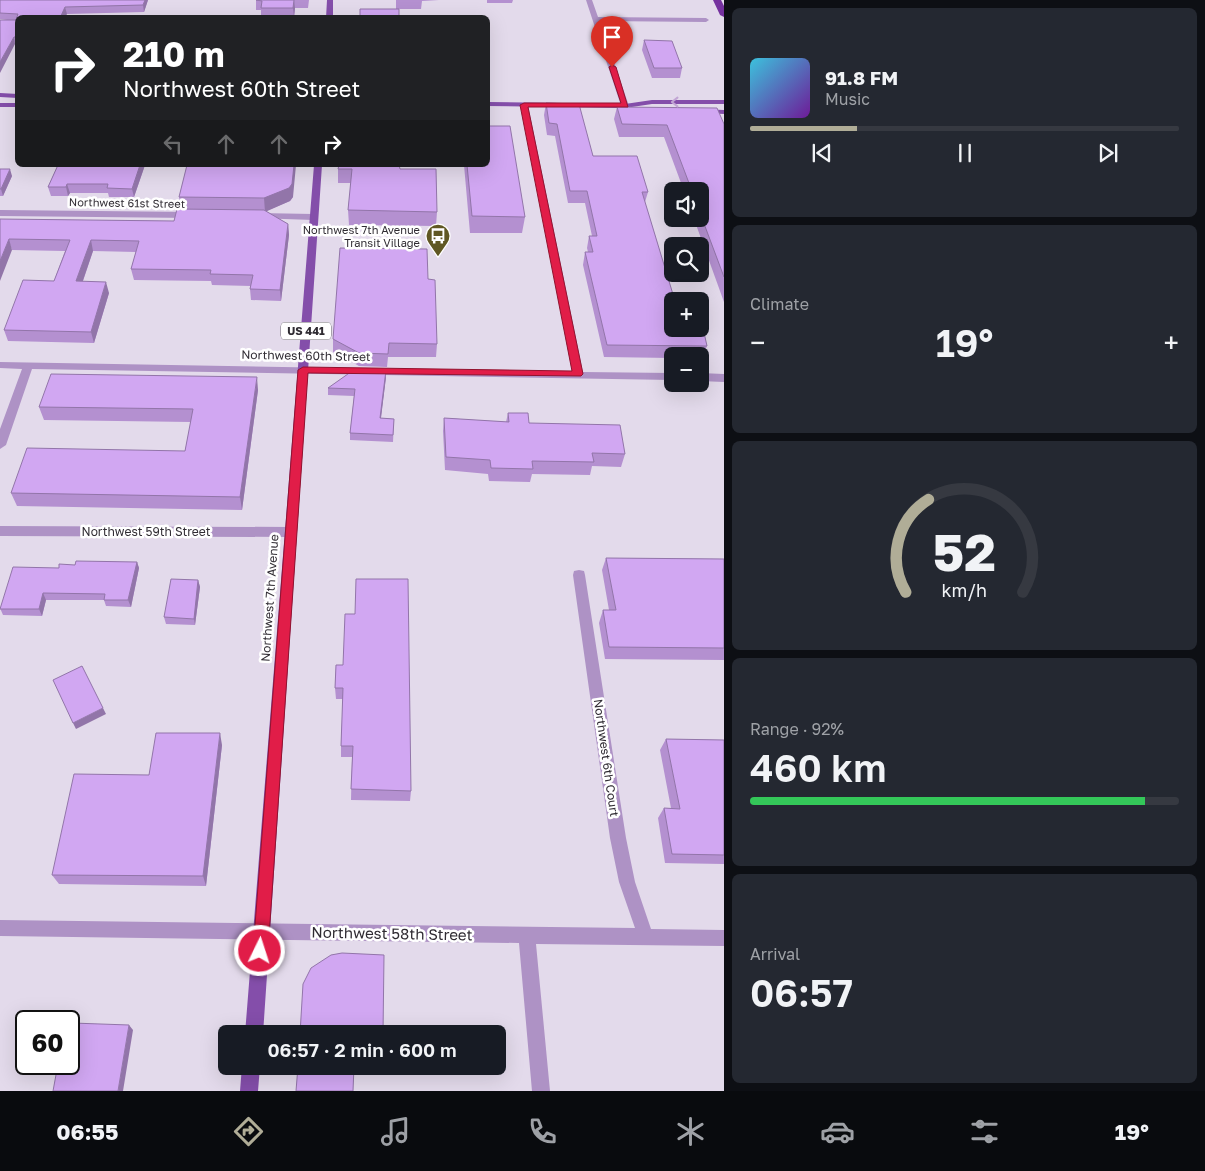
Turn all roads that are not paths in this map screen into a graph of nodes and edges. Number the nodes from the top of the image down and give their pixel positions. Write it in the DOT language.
graph roads {
  1 [pos="330,0"];
  2 [pos="589,0"];
  3 [pos="717,0"];
  4 [pos="328,15"];
  5 [pos="724,15"];
  6 [pos="596,19"];
  7 [pos="706,20"];
  8 [pos="0,95"];
  9 [pos="15,96"];
  10 [pos="724,102"];
  11 [pos="490,104"];
  12 [pos="0,105"];
  13 [pos="15,105"];
  14 [pos="524,105"];
  15 [pos="625,106"];
  16 [pos="684,111"];
  17 [pos="694,111"];
  18 [pos="724,112"];
  19 [pos="318,167"];
  20 [pos="0,213"];
  21 [pos="204,215"];
  22 [pos="244,216"];
  23 [pos="313,217"];
  24 [pos="0,365"];
  25 [pos="28,366"];
  26 [pos="303,370"];
  27 [pos="578,374"];
  28 [pos="664,376"];
  29 [pos="709,377"];
  30 [pos="724,378"];
  31 [pos="0,445"];
  32 [pos="0,531"];
  33 [pos="291,532"];
  34 [pos="579,575"];
  35 [pos="0,928"];
  36 [pos="262,933"];
  37 [pos="527,936"];
  38 [pos="646,937"];
  39 [pos="724,938"];
  40 [pos="255,1025"];
  41 [pos="251,1075"];
  42 [pos="250,1091"];
  43 [pos="540,1091"];
  1 -- 4 [label="main road"];
  2 -- 6 [label="street"];
  3 -- 5 [label="highway"];
  6 -- 7 [label="street"];
  6 -- 15 [label="street"];
  8 -- 9 [label="main road"];
  10 -- 15 [label="main road, one-way"];
  11 -- 14 [label="main road"];
  12 -- 13 [label="main road"];
  14 -- 15 [label="main road"];
  14 -- 27 [label="street"];
  15 -- 16 [label="main road"];
  17 -- 18 [label="main road"];
  19 -- 23 [label="main road, Northwest 7th Avenue / US 441"];
  20 -- 21 [label="street, Northwest 61st Street"];
  22 -- 23 [label="street"];
  23 -- 26 [label="main road, Northwest 7th Avenue / US 441"];
  24 -- 25 [label="street, Northwest 60th Street"];
  25 -- 26 [label="street, Northwest 60th Street"];
  25 -- 31 [label="street"];
  26 -- 27 [label="street, Northwest 60th Street"];
  26 -- 33 [label="main road, Northwest 7th Avenue / US 441"];
  27 -- 28 [label="street, Northwest 60th Street"];
  29 -- 30 [label="street"];
  32 -- 33 [label="street, Northwest 59th Street"];
  33 -- 36 [label="main road, Northwest 7th Avenue / US 441"];
  34 -- 38 [label="street, Northwest 6th Court"];
  35 -- 36 [label="street, Northwest 58th Street"];
  36 -- 37 [label="street, Northwest 58th Street"];
  36 -- 40 [label="main road, Northwest 7th Avenue / US 441"];
  37 -- 38 [label="street, Northwest 58th Street"];
  37 -- 43 [label="street"];
  38 -- 39 [label="street, Northwest 58th Street"];
  41 -- 42 [label="main road"];
}
